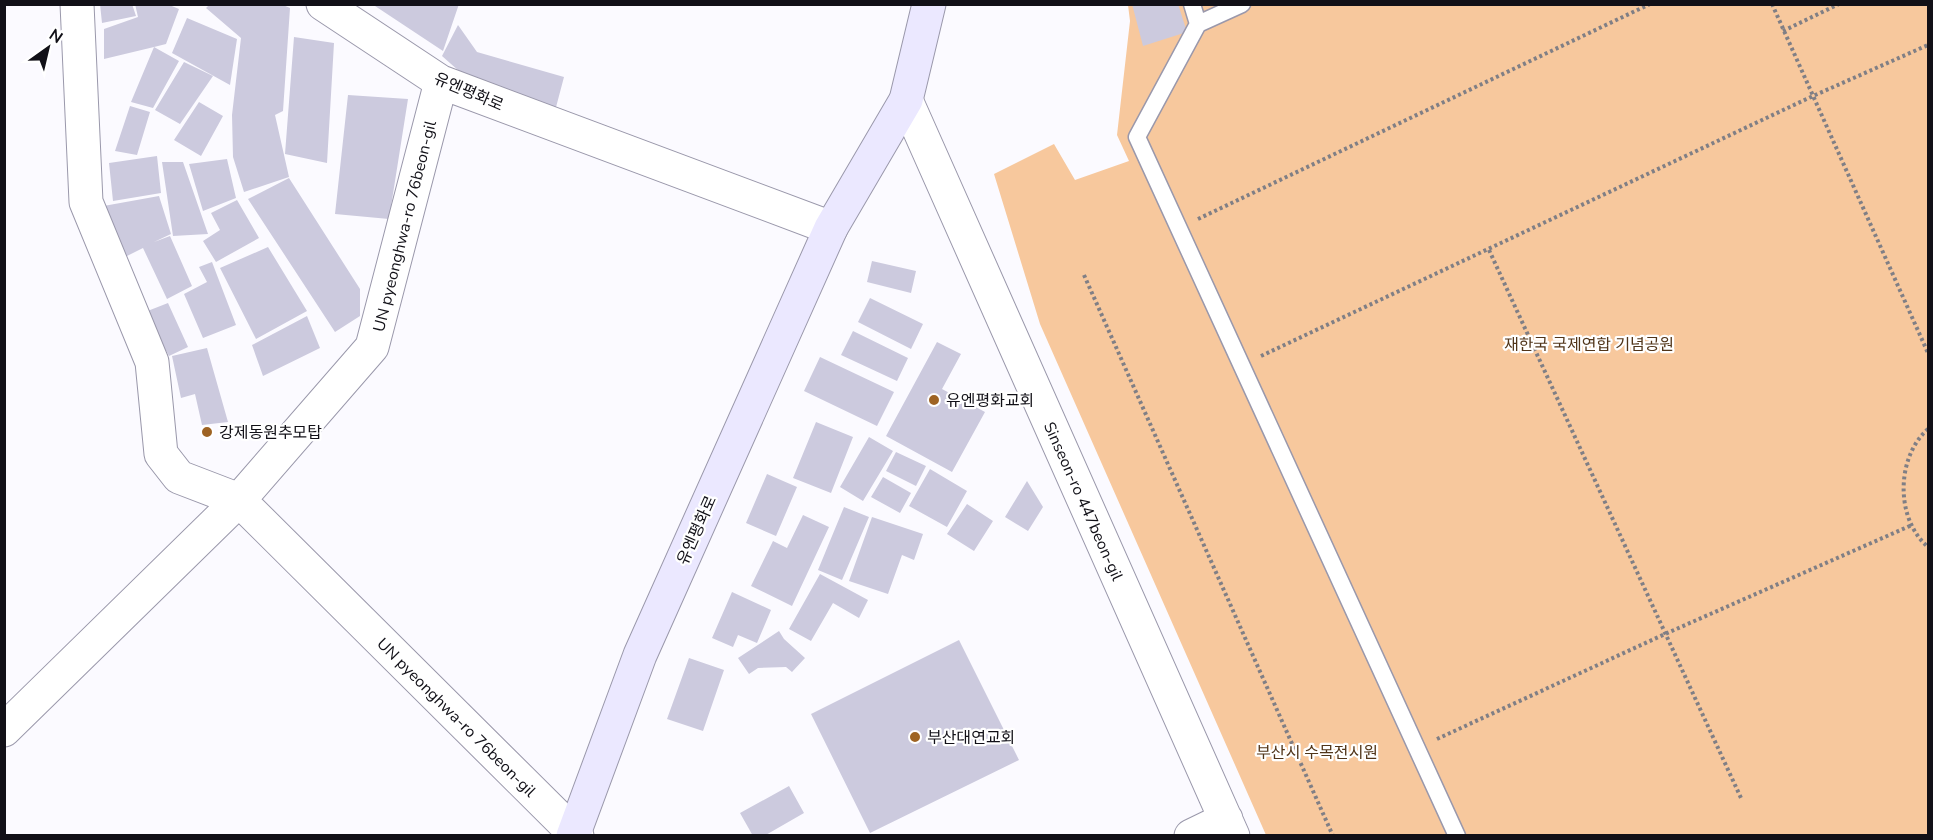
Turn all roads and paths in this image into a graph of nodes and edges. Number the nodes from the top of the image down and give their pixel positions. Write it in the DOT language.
graph roads {
  1 [pos="77,4"];
  2 [pos="323,4"];
  3 [pos="929,4"];
  4 [pos="1192,4"];
  5 [pos="1242,4"];
  6 [pos="1650,4"];
  7 [pos="1772,4"];
  8 [pos="1839,4"];
  9 [pos="1198,24"];
  10 [pos="1784,31"];
  11 [pos="1929,45"];
  12 [pos="441,82"];
  13 [pos="1813,96"];
  14 [pos="906,100"];
  15 [pos="831,228"];
  16 [pos="1179,228"];
  17 [pos="1489,250"];
  18 [pos="1084,275"];
  19 [pos="1929,353"];
  20 [pos="1242,365"];
  21 [pos="1929,429"];
  22 [pos="239,500"];
  23 [pos="1912,525"];
  24 [pos="1929,547"];
  25 [pos="1665,634"];
  26 [pos="4,730"];
  27 [pos="1416,748"];
  28 [pos="1741,798"];
  29 [pos="1229,827"];
  30 [pos="574,834"];
  31 [pos="1191,836"];
  32 [pos="1333,836"];
  33 [pos="1457,836"];
  1 -- 22 [label="street, UN pyeonghwa-ro 76beon-gil"];
  2 -- 12 [label="street, 유엔평화로"];
  3 -- 14 [label="main road, 유엔평화로"];
  4 -- 9 [label="lane"];
  5 -- 9 [label="lane"];
  6 -- 16 [label="path"];
  7 -- 10 [label="path"];
  8 -- 10 [label="path"];
  9 -- 16 [label="lane"];
  10 -- 13 [label="path"];
  11 -- 13 [label="path"];
  12 -- 15 [label="street, 유엔평화로"];
  12 -- 22 [label="street, UN pyeonghwa-ro 76beon-gil"];
  13 -- 17 [label="path"];
  13 -- 19 [label="path"];
  14 -- 15 [label="main road, 유엔평화로"];
  14 -- 29 [label="street, Sinseon-ro 447beon-gil"];
  15 -- 30 [label="main road, 유엔평화로"];
  16 -- 20 [label="lane"];
  17 -- 20 [label="path"];
  17 -- 25 [label="path"];
  18 -- 32 [label="path"];
  20 -- 27 [label="lane"];
  21 -- 23 [label="path"];
  22 -- 26 [label="street"];
  22 -- 30 [label="street, UN pyeonghwa-ro 76beon-gil"];
  23 -- 24 [label="path"];
  23 -- 25 [label="path"];
  25 -- 27 [label="path"];
  25 -- 28 [label="path"];
  27 -- 33 [label="lane"];
  29 -- 31 [label="street"];
}
